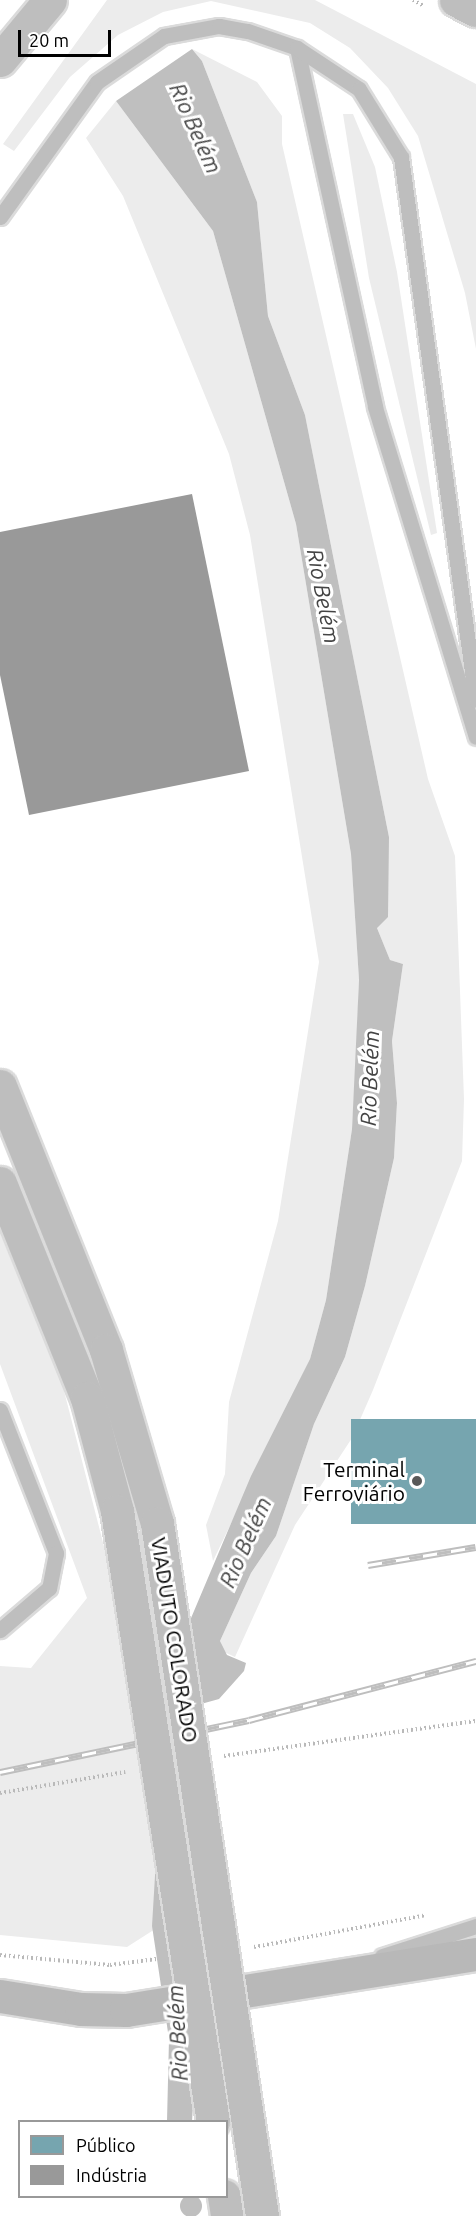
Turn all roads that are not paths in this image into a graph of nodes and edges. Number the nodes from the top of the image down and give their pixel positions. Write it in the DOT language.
graph roads {
  1 [pos="50,0"];
  2 [pos="456,0"];
  3 [pos="476,10"];
  4 [pos="297,48"];
  5 [pos="0,60"];
  6 [pos="0,217"];
  7 [pos="476,700"];
  8 [pos="476,737"];
  9 [pos="0,1086"];
  10 [pos="0,1183"];
  11 [pos="0,1410"];
  12 [pos="0,1630"];
  13 [pos="476,1926"];
  14 [pos="476,1954"];
  15 [pos="288,1985"];
  16 [pos="0,1996"];
  17 [pos="213,2120"];
  18 [pos="225,2198"];
  19 [pos="227,2216"];
  20 [pos="262,2216"];
  1 -- 5 [label="main road"];
  2 -- 3 [label="main road"];
  4 -- 6 [label="lane"];
  4 -- 7 [label="lane"];
  4 -- 8 [label="lane"];
  9 -- 20 [label="main road, VIADUTO COLORADO, bridge"];
  10 -- 17 [label="main road, VIADUTO COLORADO, bridge"];
  11 -- 12 [label="lane"];
  13 -- 15 [label="lane"];
  14 -- 15 [label="main road"];
  15 -- 16 [label="main road, bridge"];
  18 -- 19 [label="main road"];
}
